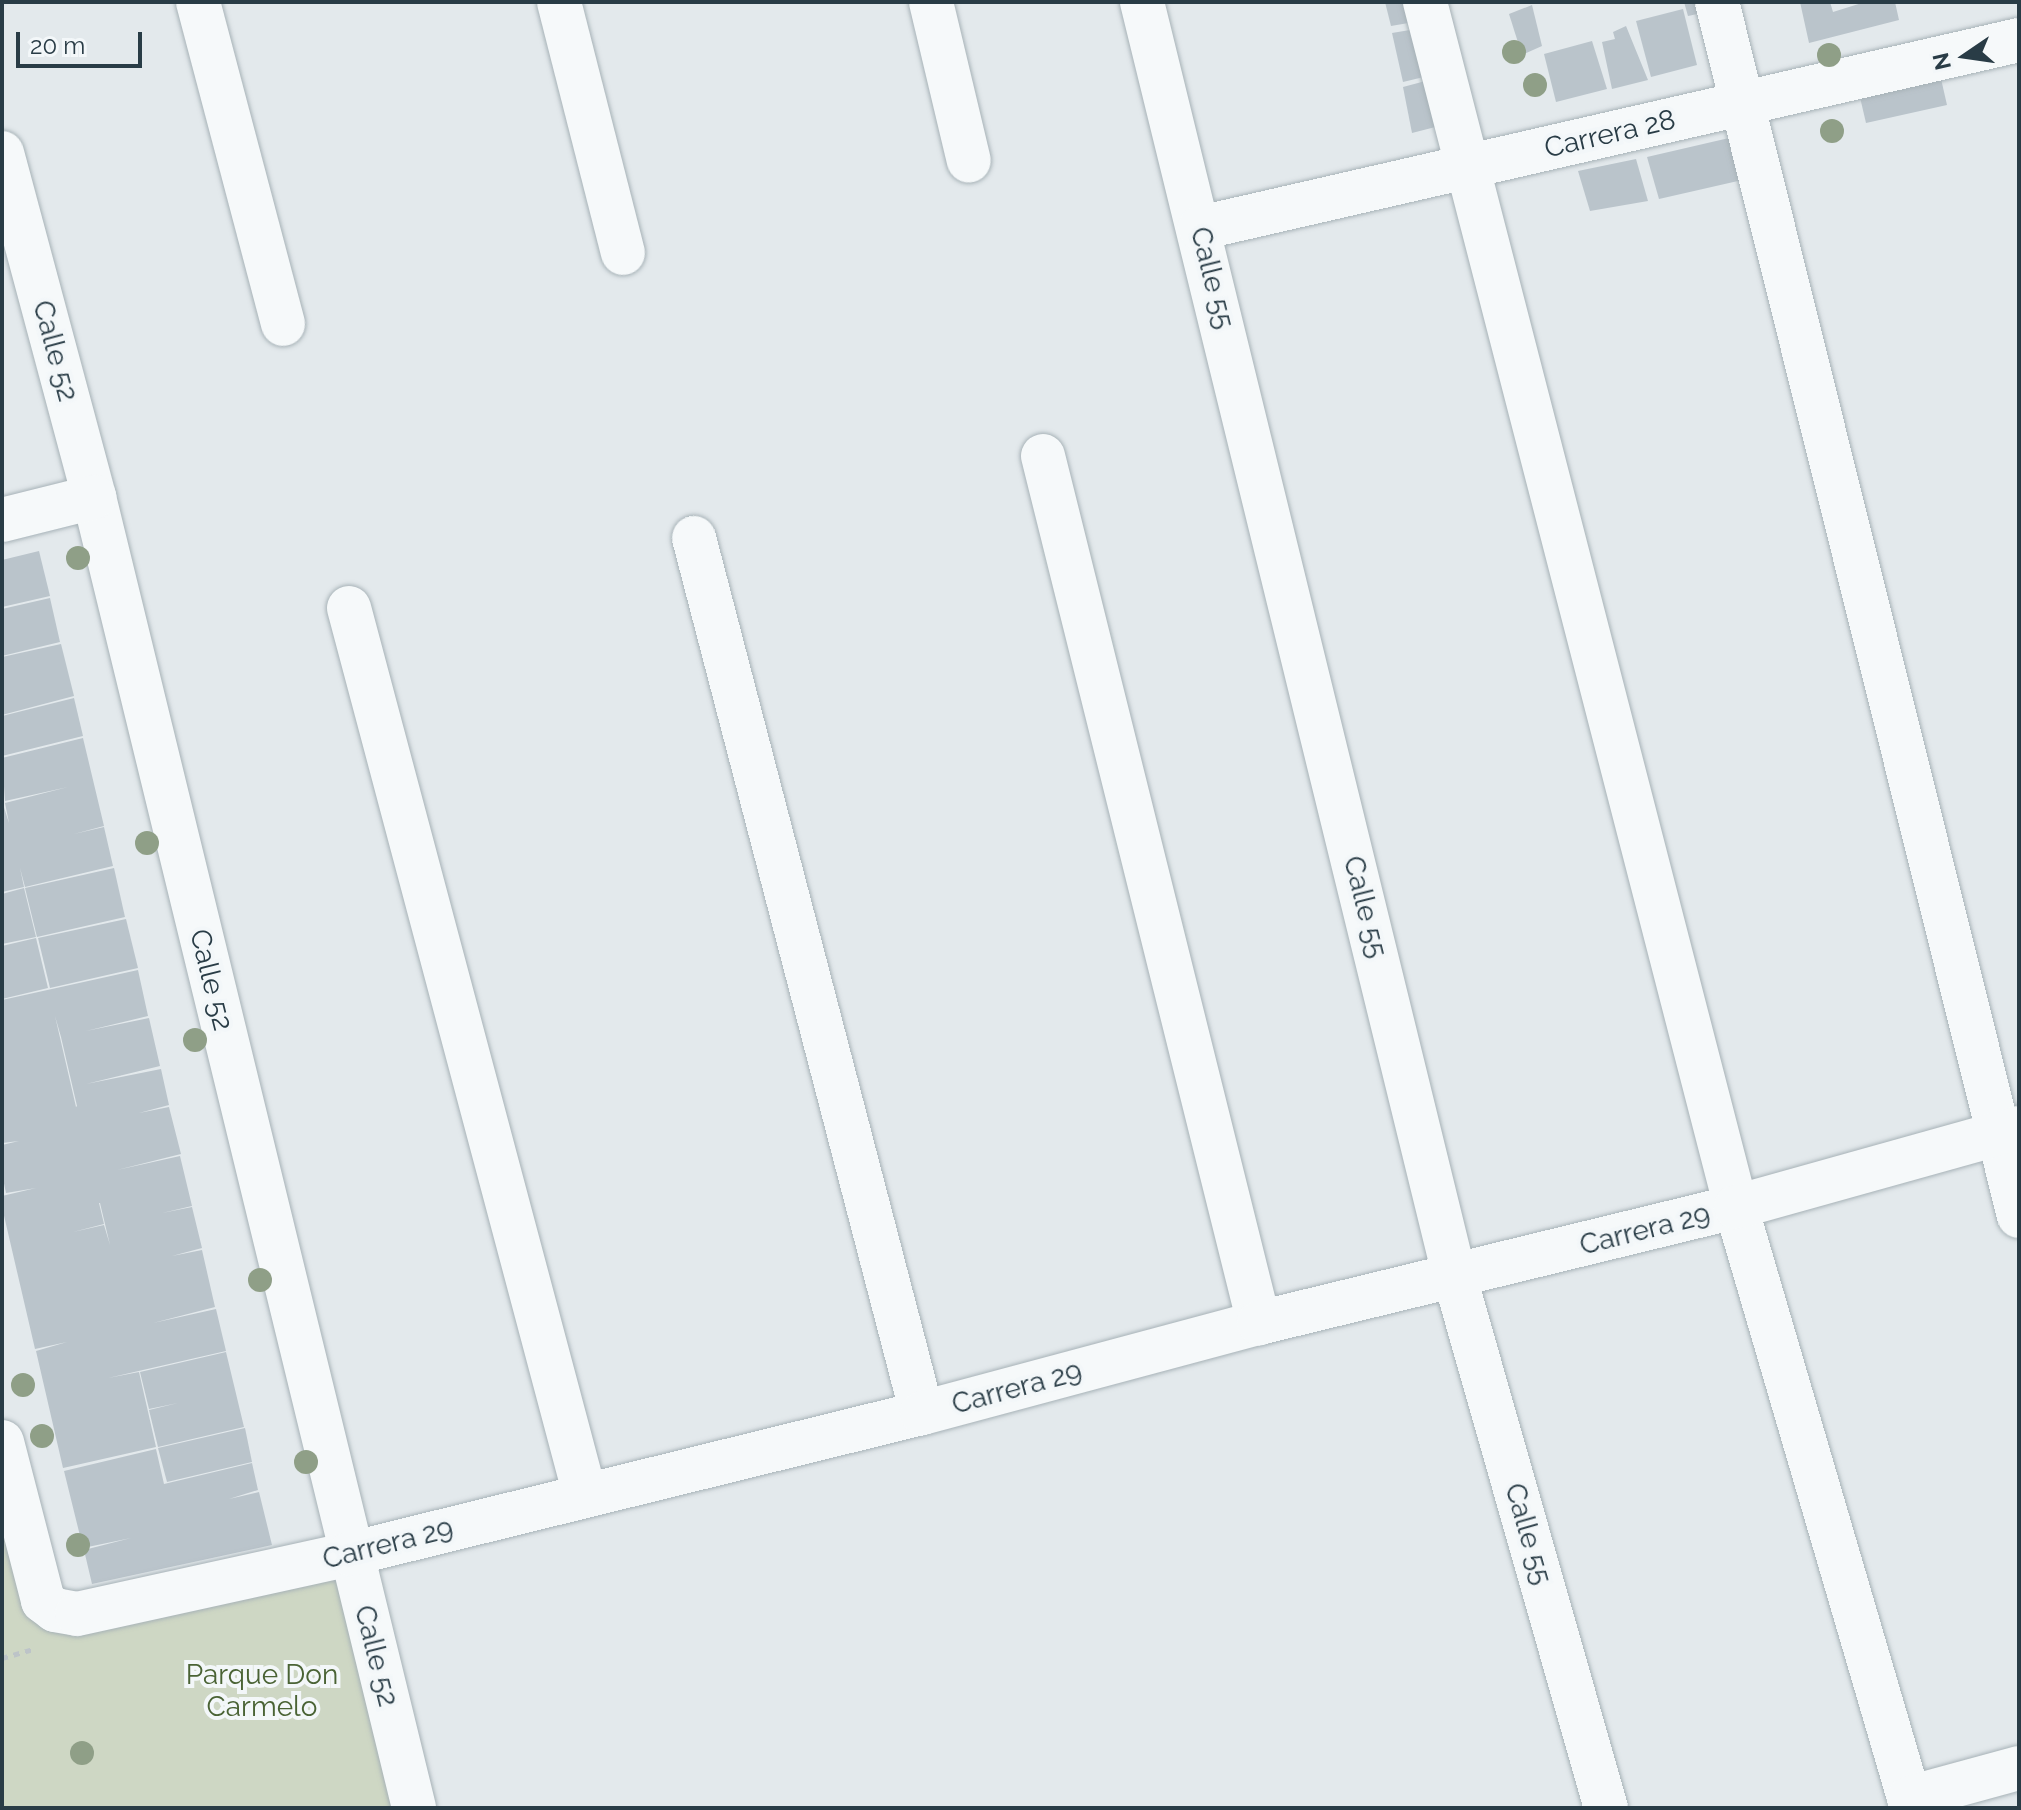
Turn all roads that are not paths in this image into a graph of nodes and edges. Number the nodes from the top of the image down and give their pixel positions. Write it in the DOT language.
graph roads {
  1 [pos="198,2"];
  2 [pos="559,2"];
  3 [pos="931,2"];
  4 [pos="1142,2"];
  5 [pos="1425,2"];
  6 [pos="1717,2"];
  7 [pos="2019,40"];
  8 [pos="1742,104"];
  9 [pos="2,153"];
  10 [pos="969,161"];
  11 [pos="1468,166"];
  12 [pos="1200,228"];
  13 [pos="623,253"];
  14 [pos="283,324"];
  15 [pos="1043,456"];
  16 [pos="94,497"];
  17 [pos="2,520"];
  18 [pos="694,538"];
  19 [pos="349,608"];
  20 [pos="2009,1130"];
  21 [pos="1736,1207"];
  22 [pos="2019,1216"];
  23 [pos="1455,1278"];
  24 [pos="1259,1323"];
  25 [pos="922,1413"];
  26 [pos="2,1442"];
  27 [pos="585,1495"];
  28 [pos="350,1554"];
  29 [pos="2019,1768"];
  30 [pos="1910,1803"];
  31 [pos="414,1808"];
  32 [pos="1606,1808"];
  1 -- 14 [label="street"];
  2 -- 13 [label="street"];
  3 -- 10 [label="street"];
  4 -- 12 [label="street, Calle 55"];
  5 -- 11 [label="street"];
  6 -- 8 [label="street"];
  7 -- 8 [label="street, Carrera 28"];
  8 -- 11 [label="street, Carrera 28"];
  8 -- 20 [label="street"];
  9 -- 16 [label="street, Calle 52"];
  11 -- 12 [label="street, Carrera 28"];
  11 -- 21 [label="street"];
  12 -- 23 [label="street, Calle 55"];
  15 -- 24 [label="street"];
  16 -- 17 [label="street"];
  16 -- 28 [label="street, Calle 52"];
  18 -- 25 [label="street"];
  19 -- 27 [label="street"];
  20 -- 21 [label="street, Carrera 29"];
  20 -- 22 [label="street"];
  21 -- 23 [label="street, Carrera 29"];
  21 -- 30 [label="street"];
  23 -- 24 [label="street, Carrera 29"];
  23 -- 32 [label="street, Calle 55"];
  24 -- 25 [label="street, Carrera 29"];
  25 -- 27 [label="street, Carrera 29"];
  26 -- 28 [label="street, Carrera 29"];
  27 -- 28 [label="street, Carrera 29"];
  28 -- 31 [label="street, Calle 52"];
  29 -- 30 [label="street"];
}
